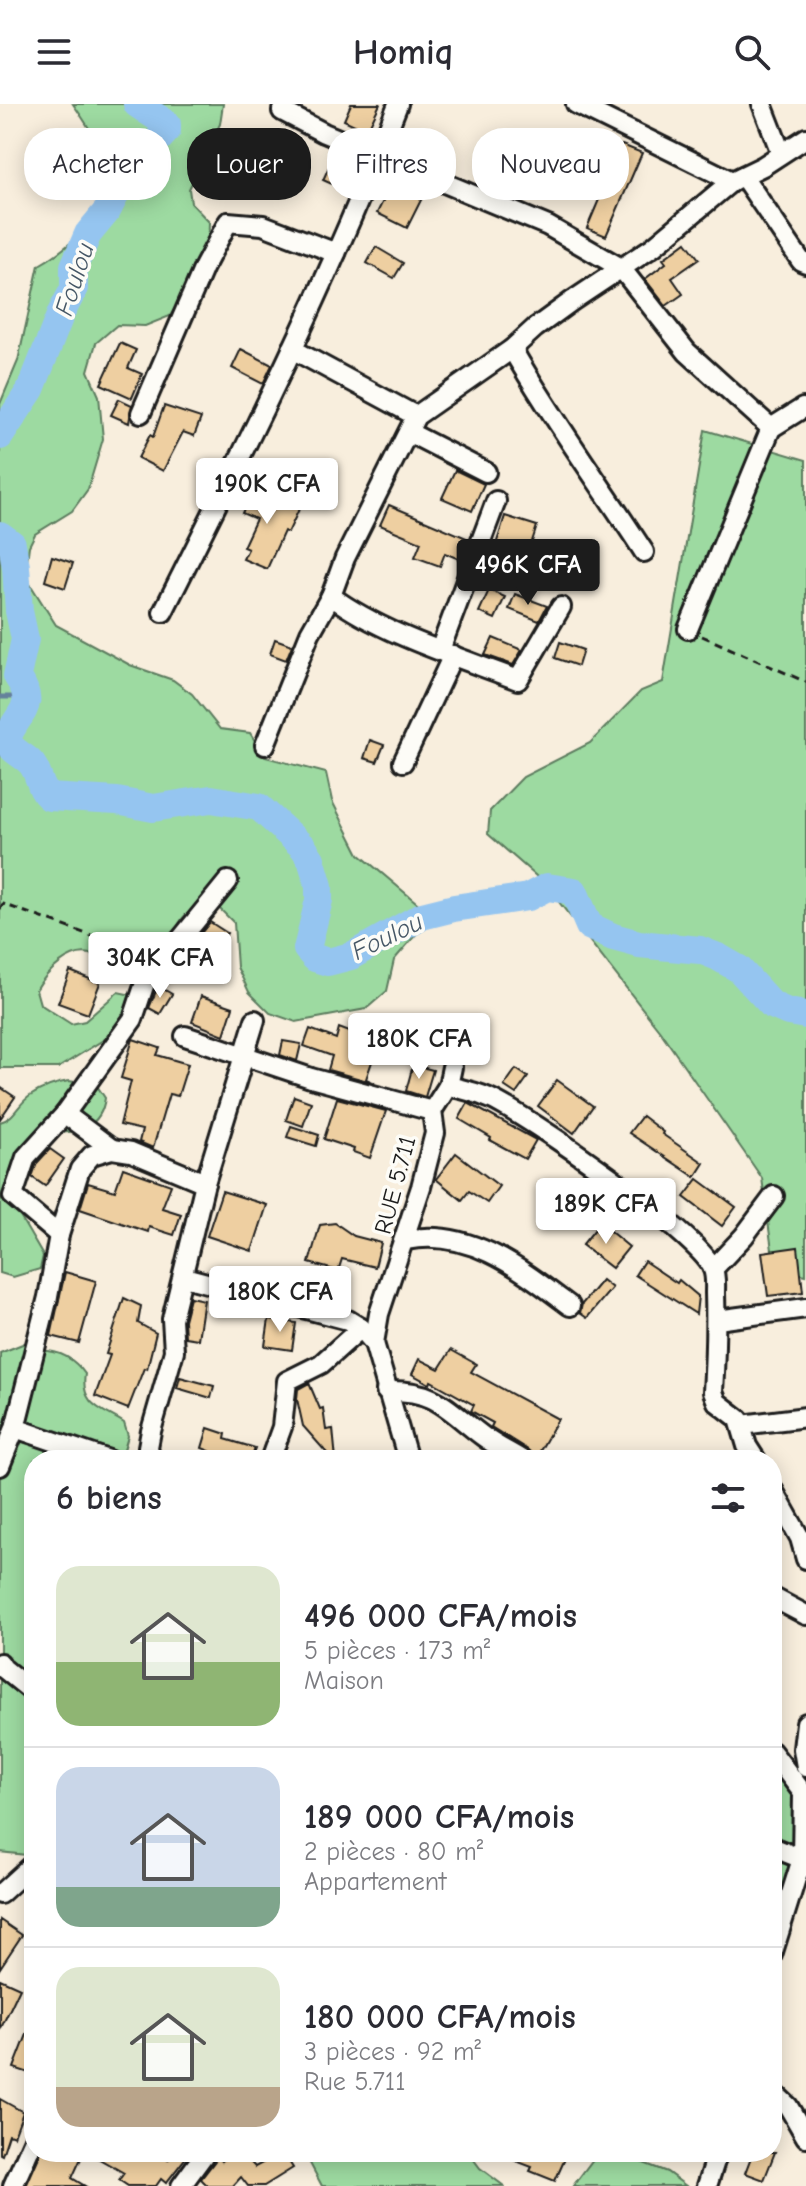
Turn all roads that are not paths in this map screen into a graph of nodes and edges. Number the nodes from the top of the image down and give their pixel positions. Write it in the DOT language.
graph roads {
  1 [pos="398,104"];
  2 [pos="576,104"];
  3 [pos="762,104"];
  4 [pos="279,106"];
  5 [pos="389,128"];
  6 [pos="327,134"];
  7 [pos="806,138"];
  8 [pos="781,153"];
  9 [pos="738,178"];
  10 [pos="456,187"];
  11 [pos="359,200"];
  12 [pos="336,253"];
  13 [pos="806,263"];
  14 [pos="621,268"];
  15 [pos="292,349"];
  16 [pos="512,349"];
  17 [pos="806,409"];
  18 [pos="141,413"];
  19 [pos="413,425"];
  20 [pos="771,428"];
  21 [pos="486,472"];
  22 [pos="496,501"];
  23 [pos="644,552"];
  24 [pos="331,596"];
  25 [pos="561,607"];
  26 [pos="163,612"];
  27 [pos="688,629"];
  28 [pos="446,653"];
  29 [pos="265,745"];
  30 [pos="403,762"];
  31 [pos="228,881"];
  32 [pos="255,1020"];
  33 [pos="185,1036"];
  34 [pos="243,1057"];
  35 [pos="432,1111"];
  36 [pos="65,1114"];
  37 [pos="112,1149"];
  38 [pos="205,1183"];
  39 [pos="774,1196"];
  40 [pos="59,1235"];
  41 [pos="406,1240"];
  42 [pos="713,1269"];
  43 [pos="184,1277"];
  44 [pos="570,1306"];
  45 [pos="806,1308"];
  46 [pos="717,1320"];
  47 [pos="361,1328"];
  48 [pos="374,1343"];
  49 [pos="386,1391"];
  50 [pos="806,1417"];
  51 [pos="742,1425"];
  52 [pos="9,1433"];
  53 [pos="72,1450"];
  54 [pos="149,1450"];
  55 [pos="274,1450"];
  56 [pos="405,1450"];
  57 [pos="504,1450"];
  58 [pos="750,1450"];
  59 [pos="0,1466"];
  60 [pos="782,1503"];
  61 [pos="803,1536"];
  62 [pos="806,1559"];
  63 [pos="782,1602"];
  64 [pos="806,1615"];
  65 [pos="0,1663"];
  66 [pos="24,1685"];
  67 [pos="806,1723"];
  68 [pos="782,1764"];
  69 [pos="806,1767"];
  70 [pos="804,1790"];
  71 [pos="782,1852"];
  72 [pos="804,1863"];
  73 [pos="24,1872"];
  74 [pos="0,1894"];
  75 [pos="782,1926"];
  76 [pos="782,2100"];
  77 [pos="806,2137"];
  78 [pos="24,2161"];
  79 [pos="199,2162"];
  80 [pos="715,2162"];
  81 [pos="13,2186"];
  82 [pos="181,2186"];
  83 [pos="707,2186"];
  1 -- 5 [label="street"];
  2 -- 9 [label="street"];
  3 -- 8 [label="street"];
  4 -- 6 [label="street"];
  7 -- 8 [label="street"];
  8 -- 9 [label="street"];
  9 -- 13 [label="street"];
  9 -- 14 [label="street"];
  10 -- 14 [label="street"];
  11 -- 12 [label="street"];
  12 -- 15 [label="street"];
  12 -- 18 [label="street"];
  14 -- 16 [label="street"];
  14 -- 20 [label="street"];
  15 -- 19 [label="street"];
  15 -- 26 [label="street"];
  16 -- 19 [label="street"];
  16 -- 23 [label="street"];
  17 -- 20 [label="street"];
  19 -- 21 [label="street"];
  19 -- 24 [label="street"];
  20 -- 27 [label="street"];
  22 -- 28 [label="street"];
  24 -- 28 [label="street"];
  24 -- 29 [label="street"];
  25 -- 28 [label="street"];
  28 -- 30 [label="street"];
  31 -- 36 [label="street"];
  32 -- 34 [label="street"];
  33 -- 34 [label="street, RUE 5.711"];
  34 -- 35 [label="street, RUE 5.711"];
  34 -- 38 [label="street"];
  35 -- 41 [label="street, RUE 5.711"];
  35 -- 42 [label="street"];
  36 -- 37 [label="street"];
  36 -- 40 [label="street"];
  37 -- 38 [label="street"];
  37 -- 40 [label="street"];
  38 -- 43 [label="street"];
  39 -- 42 [label="street"];
  40 -- 52 [label="street"];
  41 -- 44 [label="street"];
  41 -- 48 [label="street, RUE 5.711"];
  42 -- 46 [label="street"];
  43 -- 47 [label="street"];
  43 -- 54 [label="street"];
  45 -- 46 [label="street"];
  46 -- 51 [label="street"];
  47 -- 48 [label="street"];
  47 -- 55 [label="street"];
  48 -- 49 [label="street, RUE 5.711"];
  49 -- 56 [label="street, RUE 5.711"];
  49 -- 57 [label="street"];
  50 -- 51 [label="street"];
  51 -- 58 [label="street"];
  52 -- 53 [label="street"];
  52 -- 59 [label="street"];
  60 -- 61 [label="street"];
  61 -- 62 [label="street"];
  63 -- 64 [label="street"];
  65 -- 66 [label="street"];
  67 -- 69 [label="street"];
  68 -- 70 [label="street"];
  70 -- 72 [label="street"];
  71 -- 72 [label="street"];
  72 -- 75 [label="street"];
  73 -- 74 [label="street"];
  76 -- 77 [label="street"];
  78 -- 81 [label="street"];
  79 -- 82 [label="street"];
  80 -- 83 [label="street"];
}
